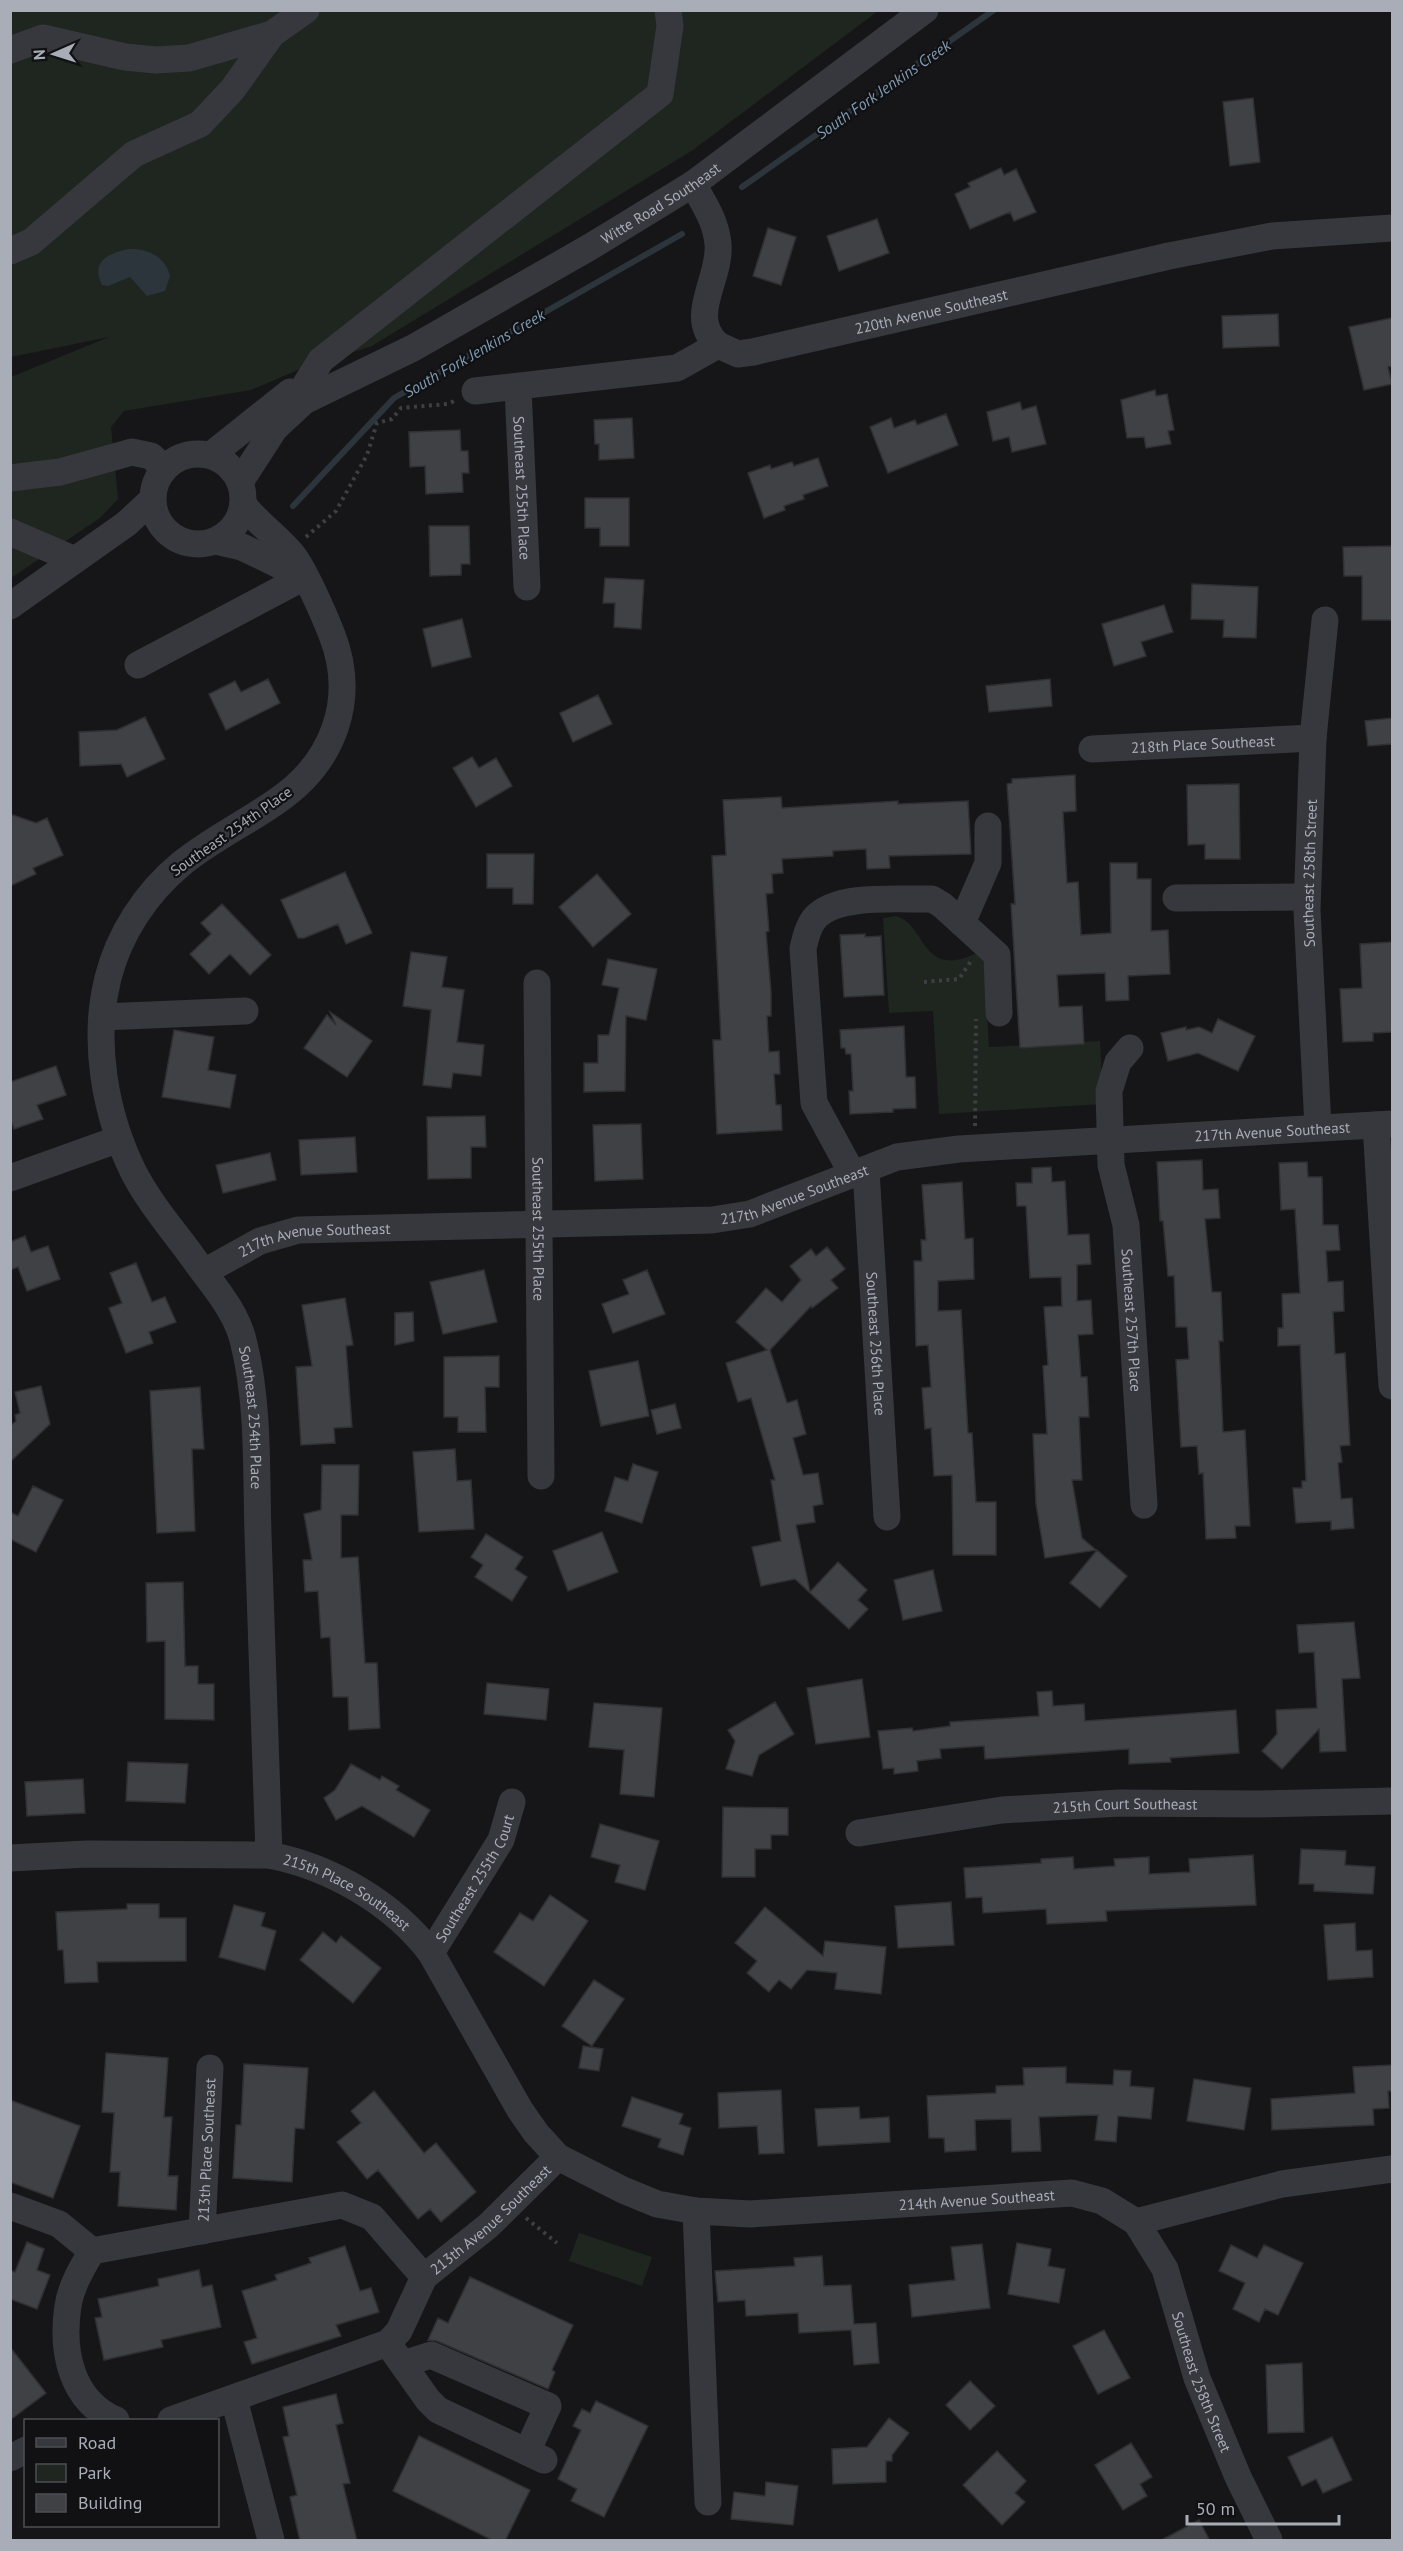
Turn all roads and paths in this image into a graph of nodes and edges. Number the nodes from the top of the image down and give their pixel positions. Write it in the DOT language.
graph roads {
  1 [pos="306,10"];
  2 [pos="668,10"];
  3 [pos="925,10"];
  4 [pos="272,34"];
  5 [pos="10,50"];
  6 [pos="693,184"];
  7 [pos="1392,228"];
  8 [pos="10,251"];
  9 [pos="718,345"];
  10 [pos="375,365"];
  11 [pos="306,384"];
  12 [pos="518,388"];
  13 [pos="475,391"];
  14 [pos="211,455"];
  15 [pos="164,468"];
  16 [pos="10,478"];
  17 [pos="242,493"];
  18 [pos="152,500"];
  19 [pos="10,532"];
  20 [pos="166,532"];
  21 [pos="298,532"];
  22 [pos="216,541"];
  23 [pos="83,555"];
  24 [pos="304,577"];
  25 [pos="527,587"];
  26 [pos="10,606"];
  27 [pos="1325,620"];
  28 [pos="138,665"];
  29 [pos="1313,738"];
  30 [pos="1092,749"];
  31 [pos="988,826"];
  32 [pos="1307,897"];
  33 [pos="1176,898"];
  34 [pos="962,923"];
  35 [pos="975,969"];
  36 [pos="924,981"];
  37 [pos="537,983"];
  38 [pos="245,1011"];
  39 [pos="988,1015"];
  40 [pos="102,1017"];
  41 [pos="1131,1048"];
  42 [pos="1384,1124"];
  43 [pos="1318,1127"];
  44 [pos="119,1139"];
  45 [pos="1112,1139"];
  46 [pos="975,1148"];
  47 [pos="860,1173"];
  48 [pos="10,1178"];
  49 [pos="538,1226"];
  50 [pos="204,1272"];
  51 [pos="1392,1386"];
  52 [pos="541,1476"];
  53 [pos="1144,1505"];
  54 [pos="887,1517"];
  55 [pos="1392,1801"];
  56 [pos="512,1802"];
  57 [pos="859,1833"];
  58 [pos="270,1855"];
  59 [pos="10,1857"];
  60 [pos="431,1953"];
  61 [pos="210,2068"];
  62 [pos="558,2157"];
  63 [pos="1392,2169"];
  64 [pos="509,2204"];
  65 [pos="10,2206"];
  66 [pos="696,2211"];
  67 [pos="1136,2222"];
  68 [pos="202,2230"];
  69 [pos="557,2243"];
  70 [pos="92,2251"];
  71 [pos="423,2277"];
  72 [pos="395,2354"];
  73 [pos="234,2399"];
  74 [pos="97,2418"];
  75 [pos="177,2419"];
  76 [pos="24,2451"];
  77 [pos="10,2458"];
  78 [pos="708,2502"];
  79 [pos="270,2541"];
  80 [pos="1269,2541"];
  1 -- 4 [label="street"];
  2 -- 11 [label="street"];
  3 -- 6 [label="street, Witte Road Southeast"];
  4 -- 5 [label="street"];
  4 -- 8 [label="street"];
  6 -- 9 [label="street"];
  6 -- 10 [label="street, Witte Road Southeast"];
  7 -- 9 [label="street, 220th Avenue Southeast"];
  9 -- 12 [label="street"];
  10 -- 11 [label="street, Witte Road Southeast"];
  10 -- 17 [label="street, Witte Road Southeast"];
  11 -- 14 [label="street, Witte Road Southeast"];
  12 -- 13 [label="street"];
  12 -- 25 [label="street, Southeast 255th Place"];
  13 -- 21 [label="path"];
  14 -- 15 [label="street"];
  14 -- 17 [label="street"];
  15 -- 16 [label="street"];
  15 -- 18 [label="street"];
  17 -- 22 [label="street, Witte Road Southeast"];
  17 -- 24 [label="street, Southeast 254th Place"];
  18 -- 20 [label="street"];
  18 -- 23 [label="street"];
  19 -- 23 [label="street"];
  20 -- 22 [label="street"];
  20 -- 23 [label="street"];
  22 -- 24 [label="street"];
  23 -- 26 [label="street"];
  24 -- 28 [label="street"];
  24 -- 40 [label="street, Southeast 254th Place"];
  27 -- 29 [label="street, Southeast 258th Street"];
  29 -- 30 [label="street, 218th Place Southeast"];
  29 -- 32 [label="street, Southeast 258th Street"];
  31 -- 34 [label="street"];
  32 -- 33 [label="street"];
  32 -- 43 [label="street, Southeast 258th Street"];
  34 -- 39 [label="street"];
  34 -- 47 [label="street, Southeast 256th Place"];
  35 -- 36 [label="path"];
  37 -- 49 [label="street, Southeast 255th Place"];
  38 -- 40 [label="street"];
  39 -- 46 [label="path"];
  40 -- 44 [label="street, Southeast 254th Place"];
  41 -- 45 [label="street, Southeast 257th Place"];
  42 -- 43 [label="street, 217th Avenue Southeast"];
  42 -- 51 [label="street"];
  43 -- 45 [label="street, 217th Avenue Southeast"];
  44 -- 48 [label="street"];
  44 -- 50 [label="street, Southeast 254th Place"];
  45 -- 46 [label="street, 217th Avenue Southeast"];
  45 -- 53 [label="street, Southeast 257th Place"];
  46 -- 47 [label="street, 217th Avenue Southeast"];
  47 -- 49 [label="street, 217th Avenue Southeast"];
  47 -- 54 [label="street, Southeast 256th Place"];
  49 -- 50 [label="street, 217th Avenue Southeast"];
  49 -- 52 [label="street, Southeast 255th Place"];
  50 -- 58 [label="street, Southeast 254th Place"];
  55 -- 57 [label="street, 215th Court Southeast"];
  56 -- 60 [label="street, Southeast 255th Court"];
  58 -- 59 [label="street, 215th Place Southeast"];
  58 -- 60 [label="street, 215th Place Southeast"];
  60 -- 62 [label="street, 215th Place Southeast"];
  61 -- 68 [label="street, 213th Place Southeast"];
  62 -- 64 [label="street, 213th Avenue Southeast"];
  62 -- 66 [label="street, 214th Avenue Southeast"];
  63 -- 67 [label="street"];
  64 -- 69 [label="path"];
  64 -- 71 [label="street, 213th Avenue Southeast"];
  65 -- 70 [label="street"];
  66 -- 67 [label="street, 214th Avenue Southeast"];
  66 -- 78 [label="street"];
  67 -- 80 [label="street, Southeast 258th Street"];
  68 -- 70 [label="street, 213th Place Southeast"];
  68 -- 71 [label="street, 213th Place Southeast"];
  70 -- 74 [label="street"];
  71 -- 72 [label="street, 213th Avenue Southeast"];
  72 -- 72 [label="street"];
  72 -- 73 [label="street"];
  73 -- 75 [label="street"];
  73 -- 79 [label="street"];
  76 -- 77 [label="street"];
}
